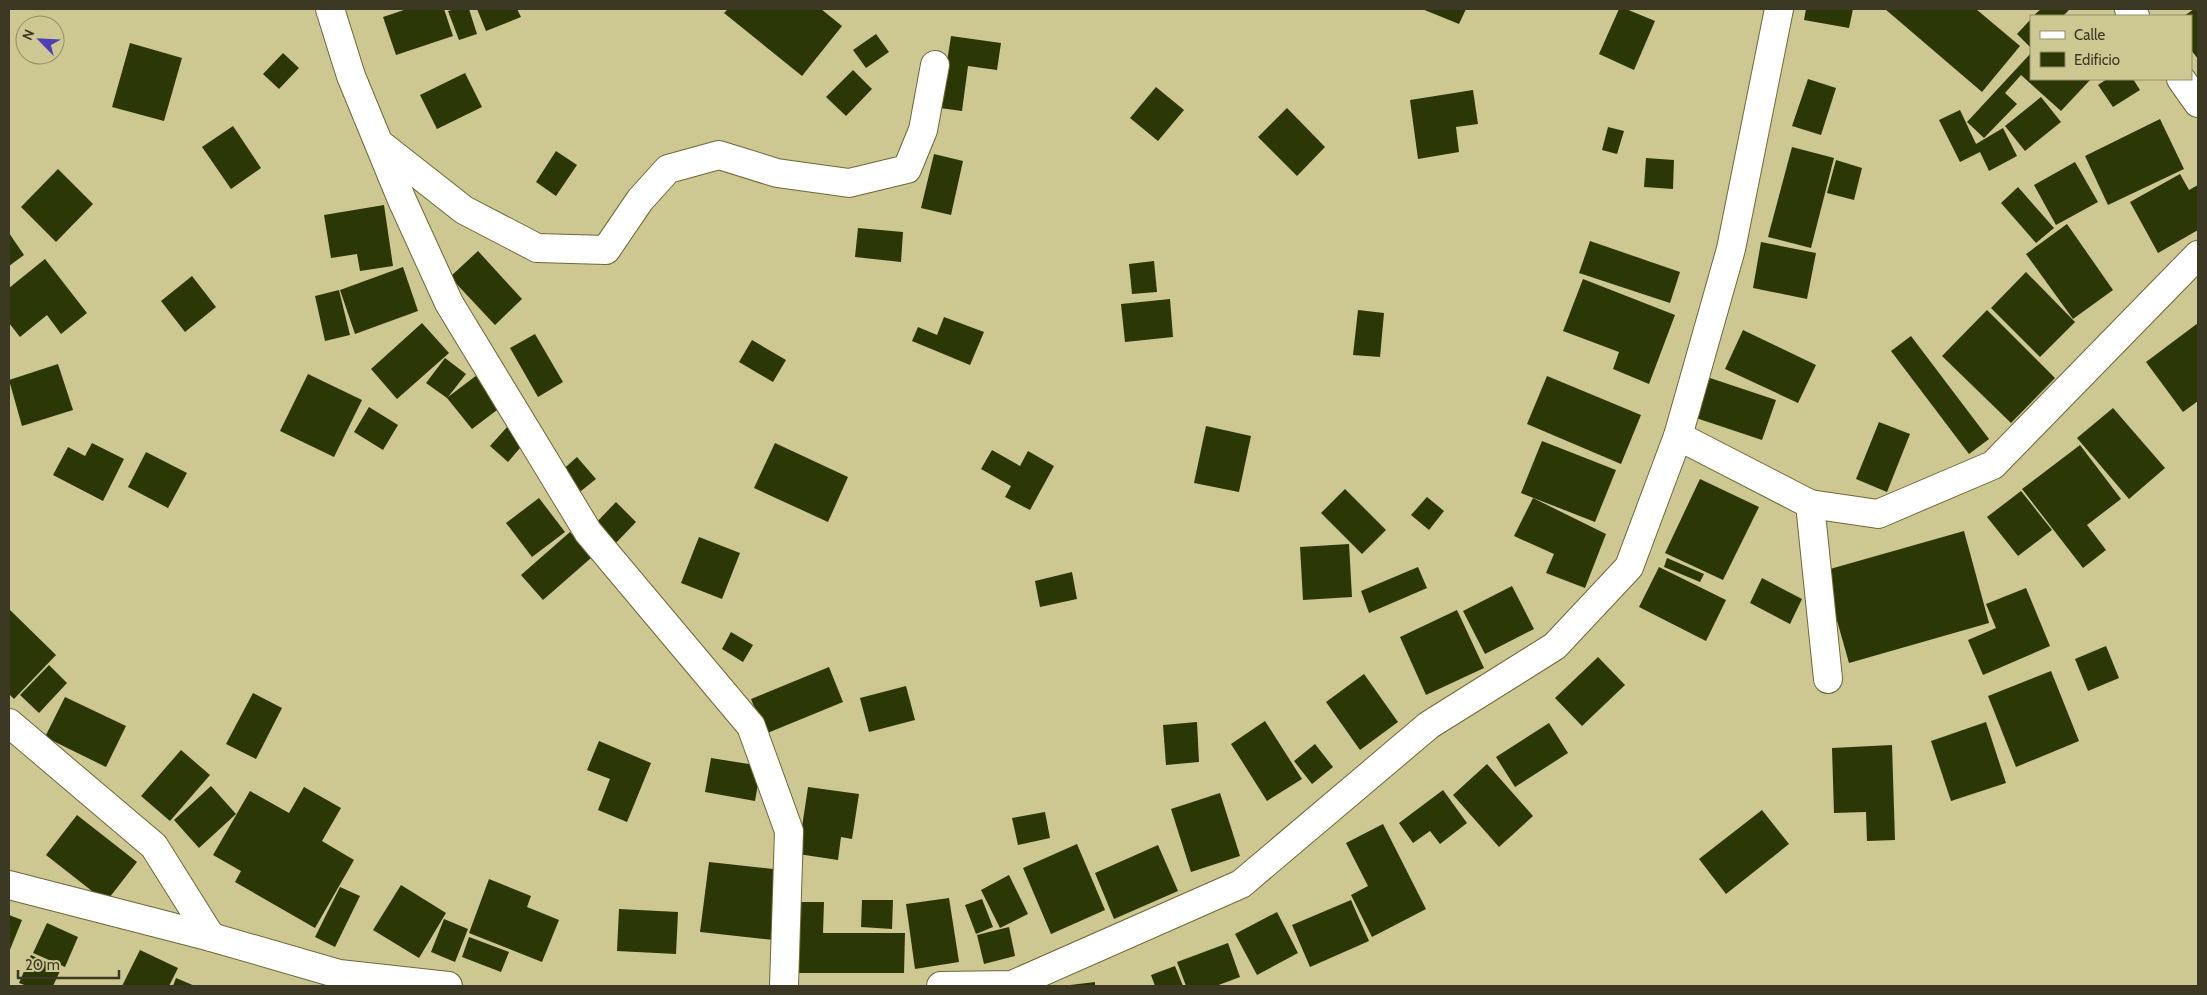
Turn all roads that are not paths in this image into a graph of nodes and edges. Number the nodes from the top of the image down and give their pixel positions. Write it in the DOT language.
graph roads {
  1 [pos="330,9"];
  2 [pos="1779,9"];
  3 [pos="935,65"];
  4 [pos="2182,80"];
  5 [pos="2198,103"];
  6 [pos="378,143"];
  7 [pos="2198,255"];
  8 [pos="1678,436"];
  9 [pos="1810,504"];
  10 [pos="1828,679"];
  11 [pos="9,723"];
  12 [pos="9,885"];
  13 [pos="211,937"];
  14 [pos="448,986"];
  15 [pos="784,986"];
  16 [pos="940,986"];
  1 -- 6 [label="street"];
  2 -- 8 [label="street"];
  3 -- 6 [label="street"];
  4 -- 5 [label="street"];
  6 -- 15 [label="street"];
  7 -- 9 [label="street"];
  8 -- 9 [label="street"];
  8 -- 16 [label="street"];
  9 -- 10 [label="street"];
  11 -- 13 [label="street"];
  12 -- 13 [label="street"];
  13 -- 14 [label="street"];
}
